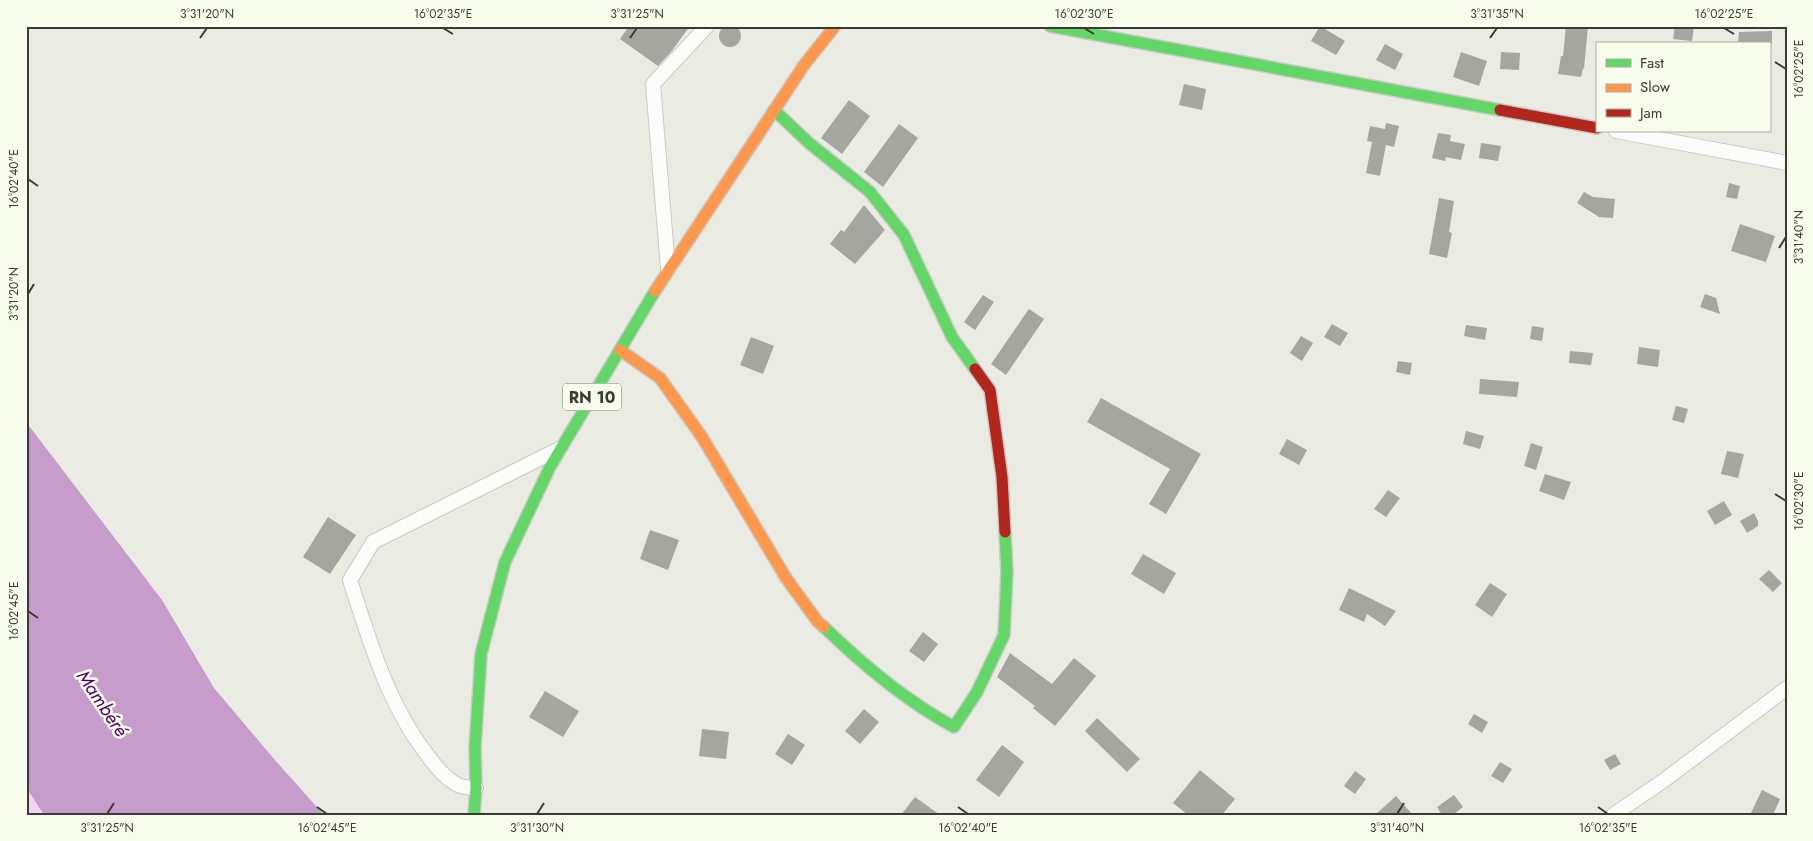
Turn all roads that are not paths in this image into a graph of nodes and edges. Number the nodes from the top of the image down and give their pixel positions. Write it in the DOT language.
graph roads {
  1 [pos="707,26"];
  2 [pos="835,26"];
  3 [pos="1050,26"];
  4 [pos="774,110"];
  5 [pos="1596,128"];
  6 [pos="1621,132"];
  7 [pos="1787,163"];
  8 [pos="668,270"];
  9 [pos="620,350"];
  10 [pos="562,447"];
  11 [pos="1787,688"];
  12 [pos="476,788"];
  13 [pos="474,815"];
  14 [pos="1613,815"];
  1 -- 8 [label="street"];
  2 -- 4 [label="street, RN 10"];
  3 -- 5 [label="street"];
  4 -- 8 [label="street, RN 10"];
  4 -- 9 [label="street"];
  6 -- 7 [label="street"];
  8 -- 9 [label="street, RN 10"];
  9 -- 10 [label="street, RN 10"];
  10 -- 12 [label="street, RN 10"];
  10 -- 12 [label="street"];
  11 -- 14 [label="street"];
  12 -- 13 [label="street, RN 10"];
}
